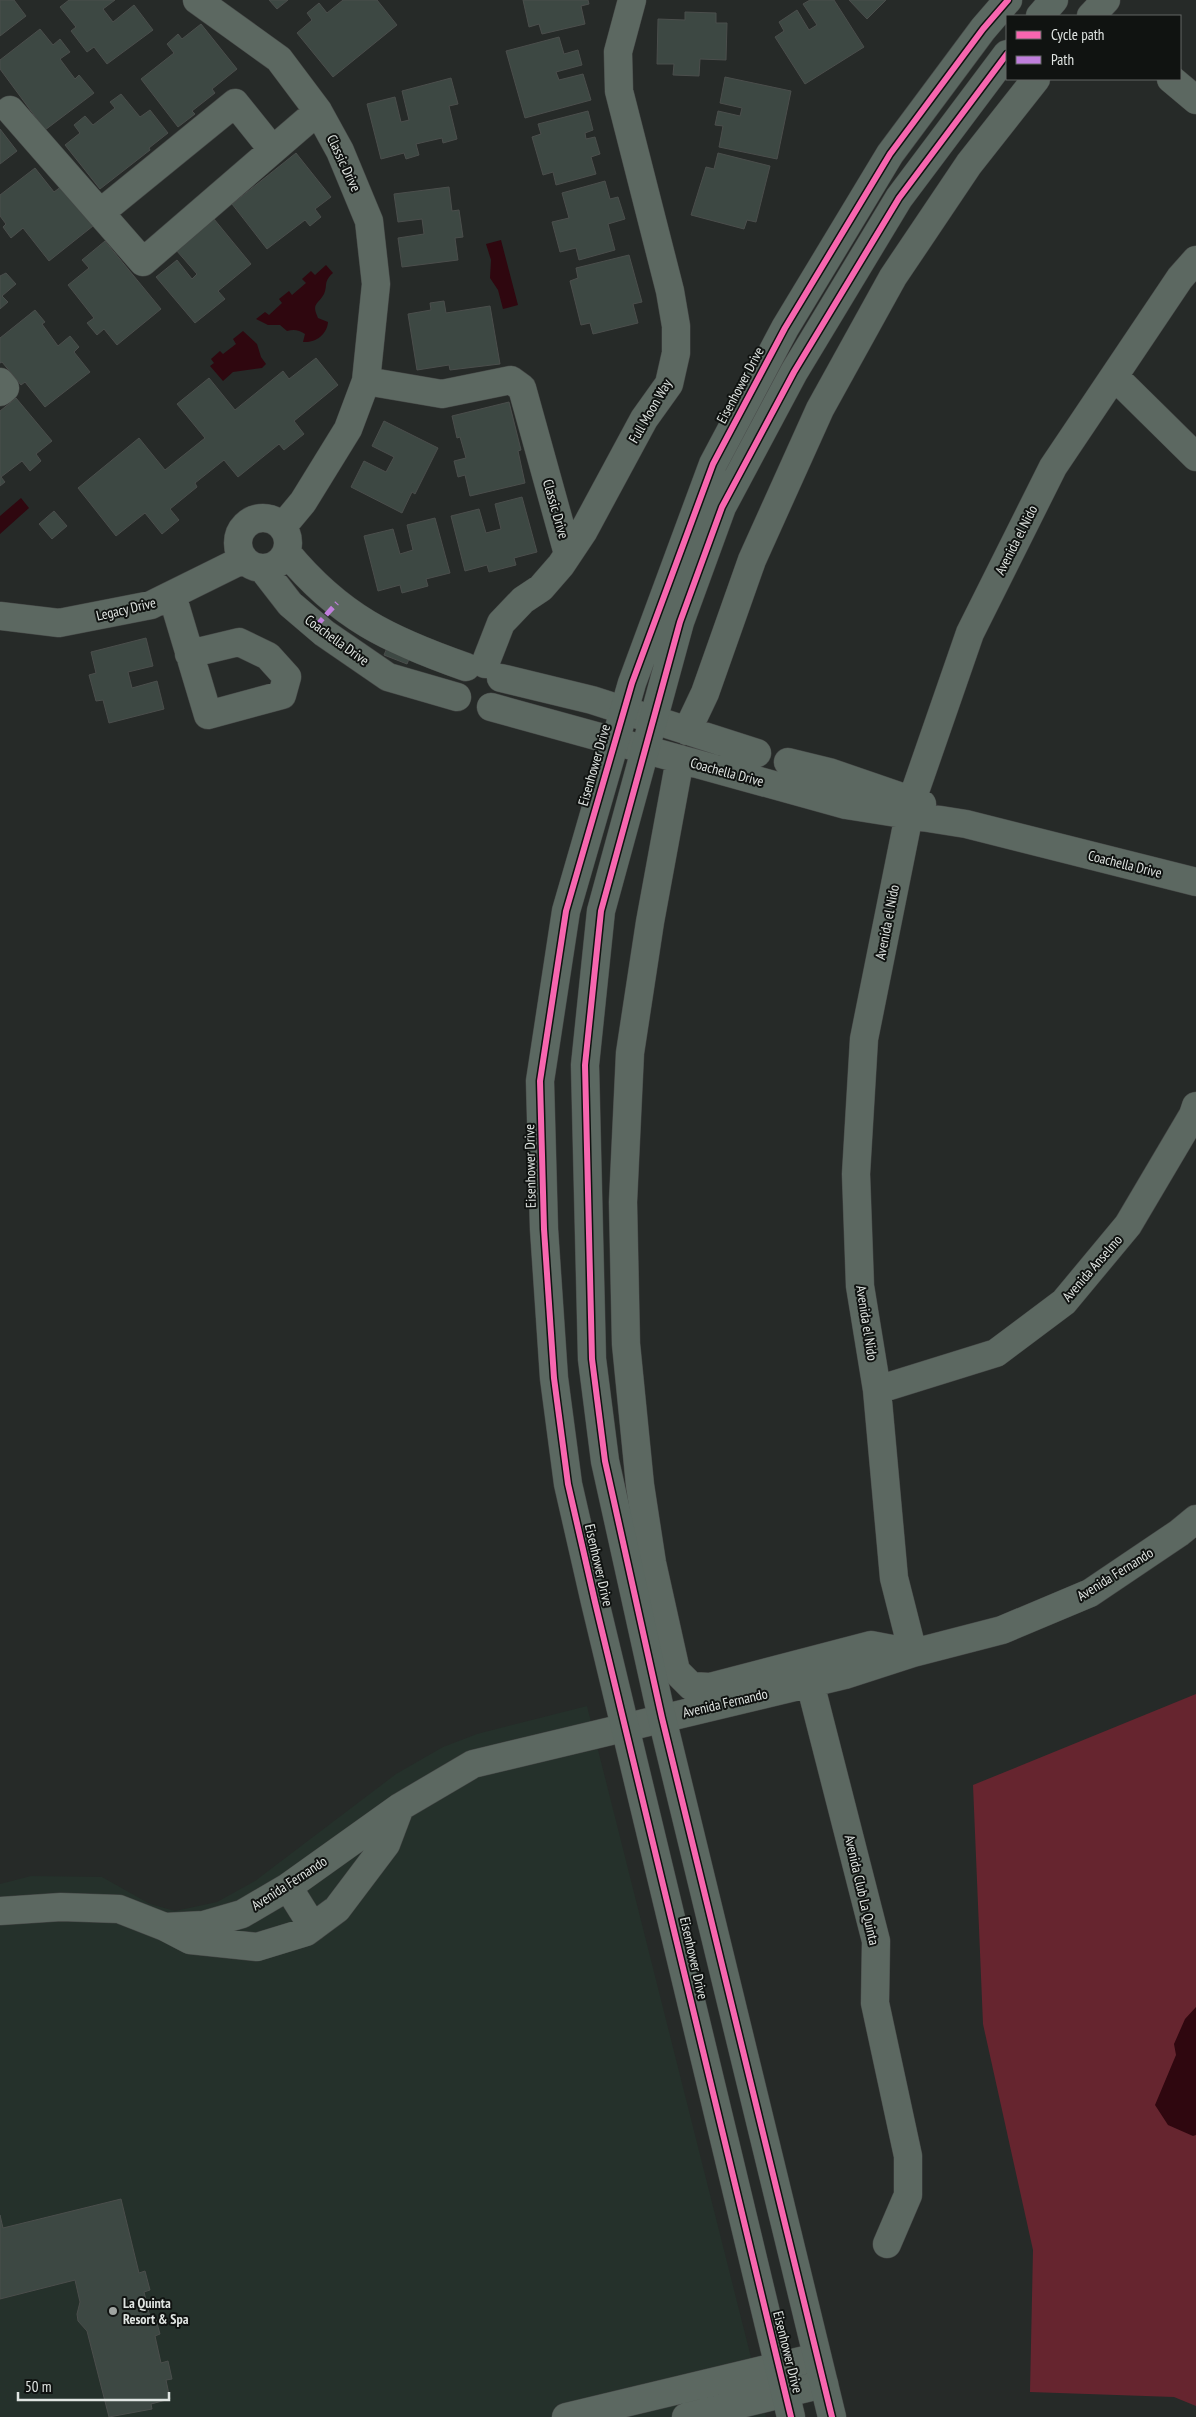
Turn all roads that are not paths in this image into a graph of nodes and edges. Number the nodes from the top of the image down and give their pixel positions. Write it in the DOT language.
graph roads {
  1 [pos="198,0"];
  2 [pos="632,0"];
  3 [pos="1008,0"];
  4 [pos="1054,0"];
  5 [pos="1041,15"];
  6 [pos="1006,55"];
  7 [pos="1035,80"];
  8 [pos="1172,80"];
  9 [pos="1196,100"];
  10 [pos="10,110"];
  11 [pos="318,111"];
  12 [pos="272,149"];
  13 [pos="100,213"];
  14 [pos="1196,260"];
  15 [pos="1115,377"];
  16 [pos="366,381"];
  17 [pos="0,382"];
  18 [pos="0,392"];
  19 [pos="1196,457"];
  20 [pos="283,526"];
  21 [pos="287,553"];
  22 [pos="568,554"];
  23 [pos="253,564"];
  24 [pos="172,595"];
  25 [pos="0,616"];
  26 [pos="190,654"];
  27 [pos="484,670"];
  28 [pos="457,697"];
  29 [pos="491,707"];
  30 [pos="623,711"];
  31 [pos="654,720"];
  32 [pos="687,731"];
  33 [pos="614,741"];
  34 [pos="645,749"];
  35 [pos="757,753"];
  36 [pos="680,759"];
  37 [pos="788,762"];
  38 [pos="910,807"];
  39 [pos="1196,882"];
  40 [pos="1196,1106"];
  41 [pos="877,1390"];
  42 [pos="1196,1519"];
  43 [pos="913,1653"];
  44 [pos="810,1683"];
  45 [pos="662,1718"];
  46 [pos="626,1728"];
  47 [pos="400,1807"];
  48 [pos="288,1887"];
  49 [pos="0,1911"];
  50 [pos="165,1927"];
  51 [pos="313,1927"];
  52 [pos="887,2244"];
  53 [pos="817,2357"];
  54 [pos="778,2366"];
  55 [pos="824,2384"];
  56 [pos="788,2405"];
  57 [pos="566,2417"];
  58 [pos="686,2417"];
  59 [pos="832,2417"];
  1 -- 11 [label="street, Classic Drive"];
  2 -- 22 [label="street, Full Moon Way"];
  3 -- 30 [label="main road, Eisenhower Drive"];
  4 -- 5 [label="main road"];
  6 -- 31 [label="main road, Eisenhower Drive"];
  7 -- 32 [label="street"];
  8 -- 9 [label="street"];
  10 -- 13 [label="street"];
  11 -- 12 [label="street"];
  11 -- 16 [label="street, Classic Drive"];
  12 -- 13 [label="street"];
  12 -- 13 [label="street"];
  14 -- 15 [label="street, Avenida el Nido"];
  15 -- 19 [label="street"];
  15 -- 38 [label="street, Avenida el Nido"];
  16 -- 20 [label="street, Classic Drive"];
  16 -- 22 [label="street, Classic Drive"];
  17 -- 18 [label="street"];
  20 -- 21 [label="street"];
  20 -- 23 [label="street, Coachella Drive"];
  21 -- 23 [label="street"];
  21 -- 27 [label="street, Coachella Drive"];
  22 -- 27 [label="street, Full Moon Way"];
  23 -- 24 [label="street, Legacy Drive"];
  23 -- 28 [label="street, Coachella Drive"];
  24 -- 25 [label="street, Legacy Drive"];
  24 -- 26 [label="street"];
  27 -- 28 [label="street"];
  27 -- 29 [label="street"];
  27 -- 30 [label="street, Coachella Drive"];
  28 -- 29 [label="street, Coachella Drive"];
  29 -- 33 [label="street, Coachella Drive"];
  30 -- 31 [label="street, Coachella Drive"];
  30 -- 33 [label="main road, Eisenhower Drive"];
  31 -- 32 [label="street, Coachella Drive"];
  31 -- 34 [label="main road, Eisenhower Drive"];
  32 -- 35 [label="street, Coachella Drive"];
  33 -- 34 [label="street, Coachella Drive"];
  33 -- 46 [label="main road, Eisenhower Drive"];
  34 -- 36 [label="street, Coachella Drive"];
  34 -- 45 [label="main road, Eisenhower Drive"];
  36 -- 38 [label="street, Coachella Drive"];
  36 -- 43 [label="street, Avenida Fernando"];
  37 -- 38 [label="street, Coachella Drive"];
  38 -- 39 [label="street, Coachella Drive"];
  38 -- 41 [label="street, Avenida el Nido"];
  40 -- 41 [label="street, Avenida Anselmo"];
  41 -- 43 [label="street, Avenida el Nido"];
  42 -- 43 [label="street, Avenida Fernando"];
  43 -- 44 [label="street, Avenida Fernando"];
  44 -- 45 [label="street, Avenida Fernando"];
  44 -- 52 [label="street, Avenida Club La Quinta"];
  45 -- 46 [label="street, Avenida Fernando"];
  45 -- 53 [label="main road, Eisenhower Drive"];
  46 -- 47 [label="street, Avenida Fernando"];
  46 -- 54 [label="main road, Eisenhower Drive"];
  47 -- 48 [label="street, Avenida Fernando"];
  47 -- 51 [label="street, Avenida Fernando"];
  48 -- 50 [label="street, Avenida Fernando"];
  48 -- 51 [label="street"];
  49 -- 50 [label="street, Avenida Fernando"];
  50 -- 51 [label="street, Avenida Fernando"];
  53 -- 54 [label="street"];
  53 -- 55 [label="main road, Eisenhower Drive"];
  54 -- 56 [label="main road, Eisenhower Drive"];
  54 -- 57 [label="street"];
  55 -- 56 [label="street"];
  55 -- 59 [label="main road, Eisenhower Drive"];
  56 -- 58 [label="street"];
}
